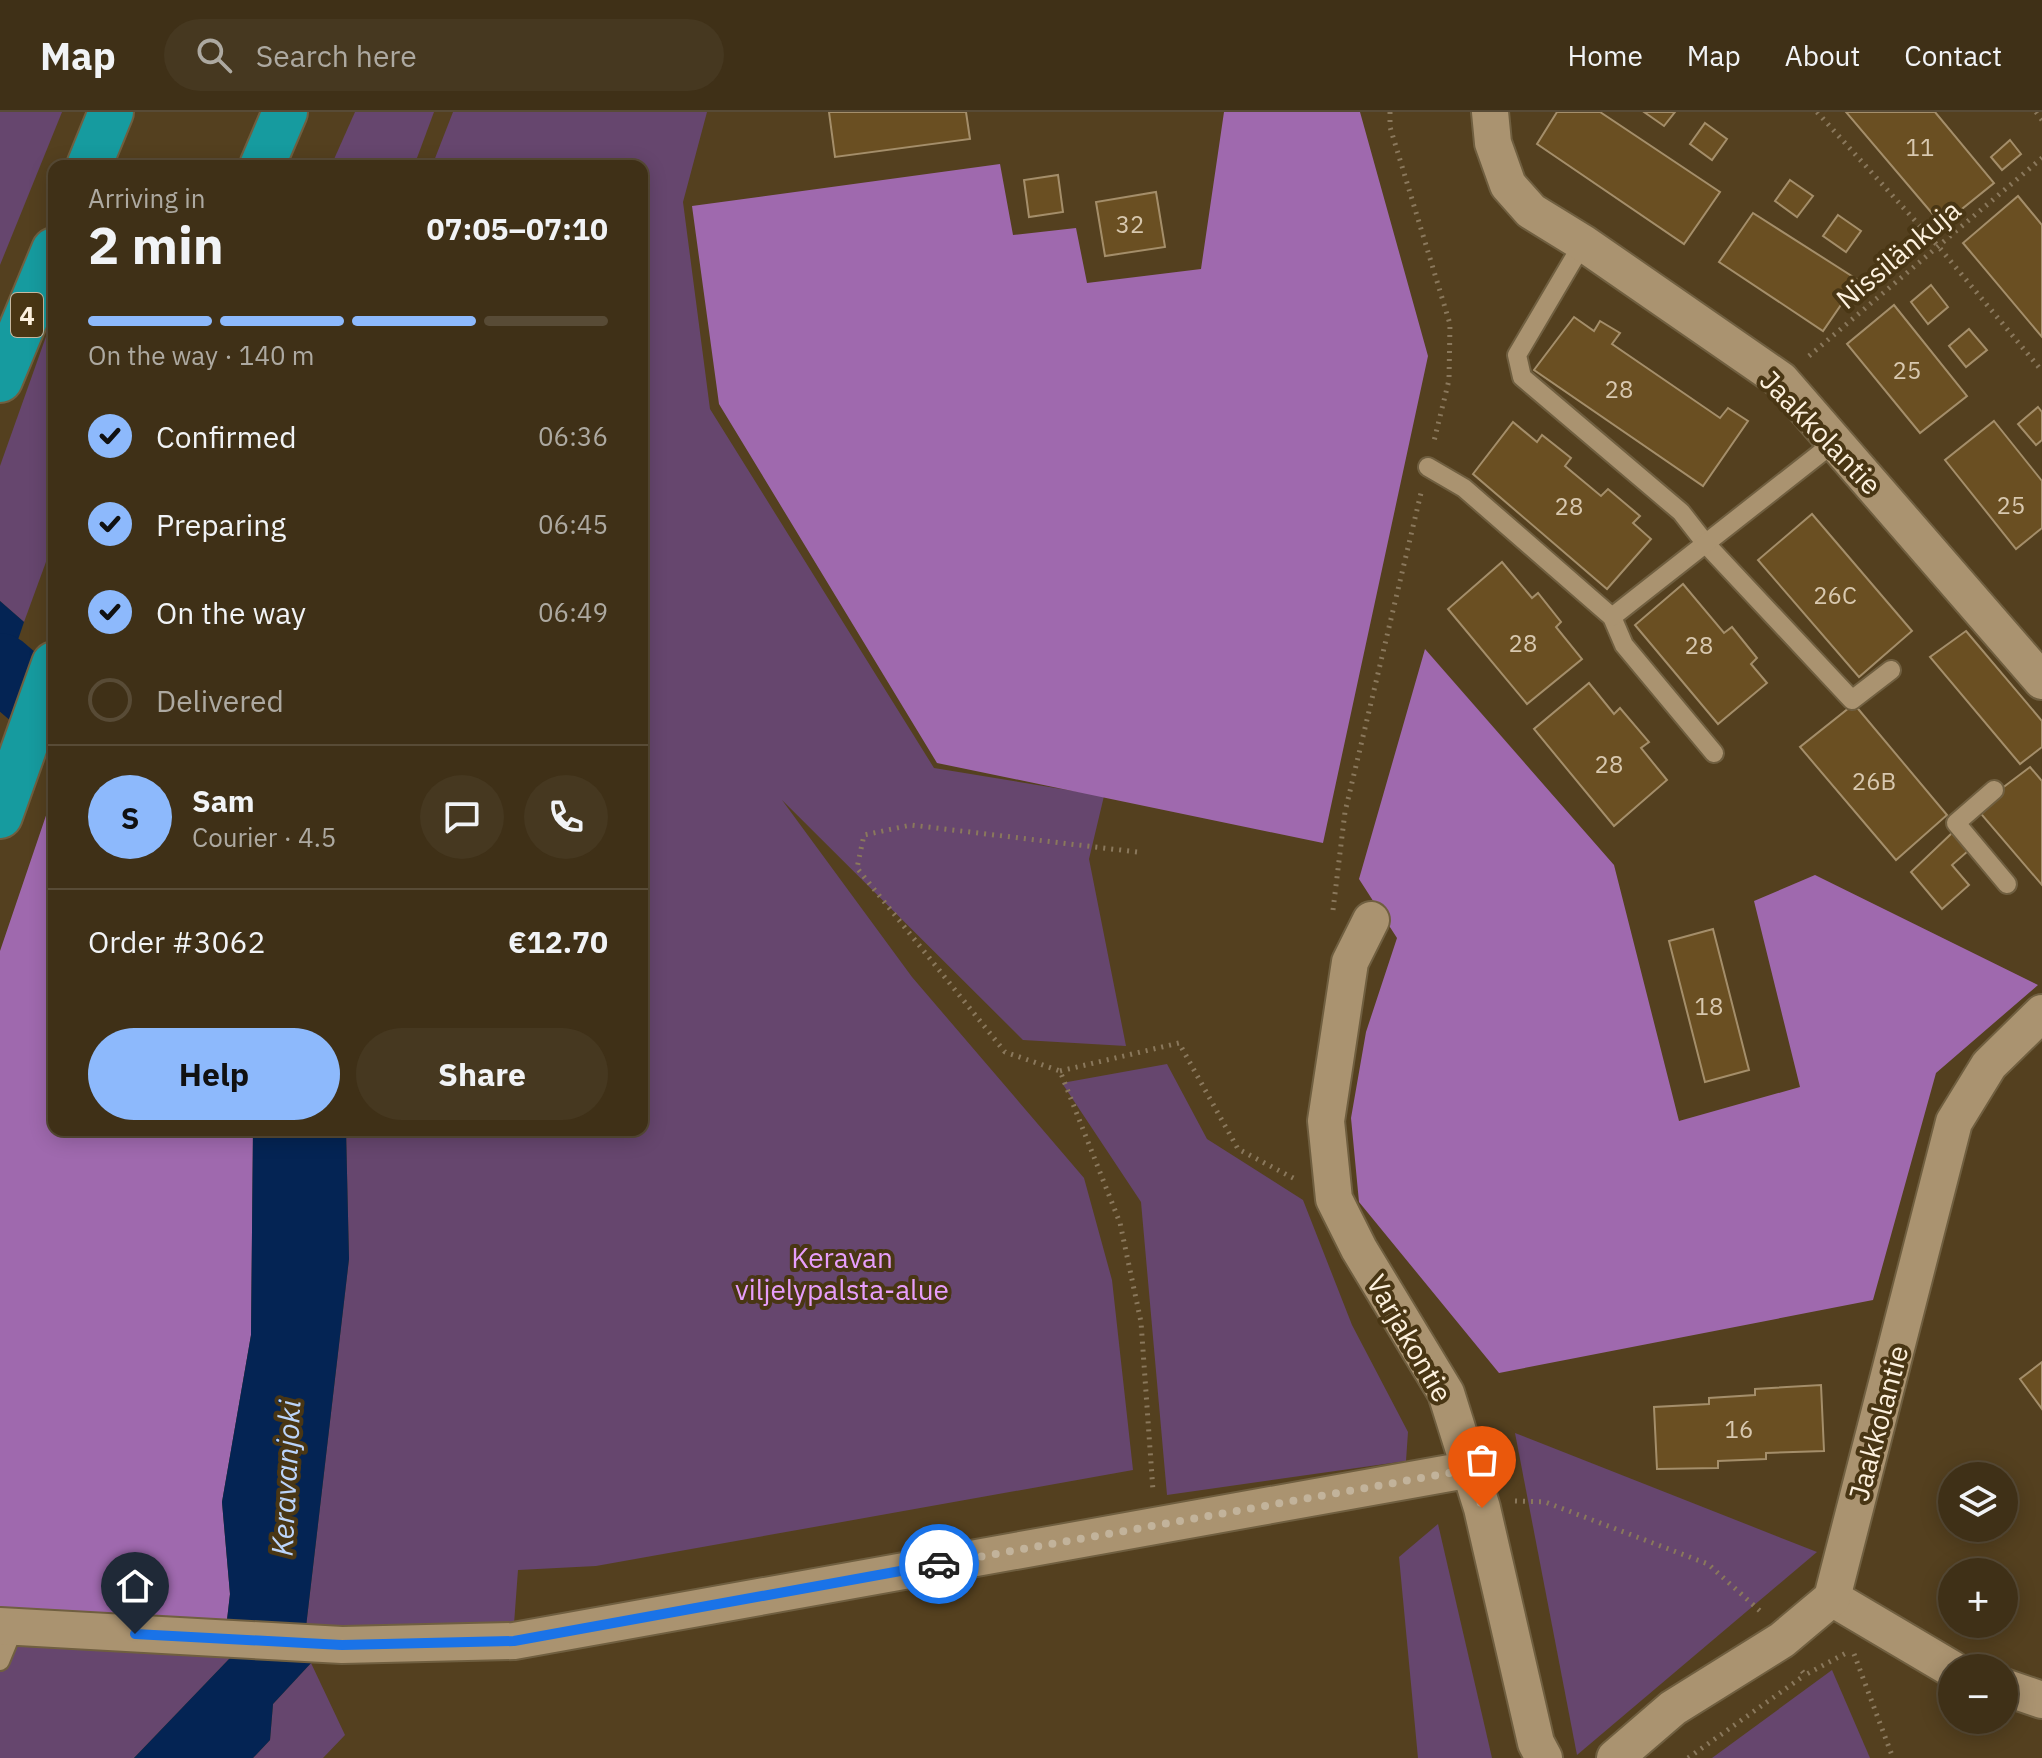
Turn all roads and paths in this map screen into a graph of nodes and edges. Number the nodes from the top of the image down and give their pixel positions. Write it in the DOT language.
graph roads {
  1 [pos="111,112"];
  2 [pos="285,112"];
  3 [pos="1390,112"];
  4 [pos="1490,112"];
  5 [pos="1817,112"];
  6 [pos="2036,112"];
  7 [pos="2042,120"];
  8 [pos="2042,158"];
  9 [pos="91,160"];
  10 [pos="265,160"];
  11 [pos="1583,243"];
  12 [pos="1938,246"];
  13 [pos="48,264"];
  14 [pos="2042,371"];
  15 [pos="0,380"];
  16 [pos="1781,380"];
  17 [pos="1836,441"];
  18 [pos="1428,467"];
  19 [pos="1706,544"];
  20 [pos="1612,617"];
  21 [pos="1891,670"];
  22 [pos="48,681"];
  23 [pos="2042,681"];
  24 [pos="1714,753"];
  25 [pos="1994,790"];
  26 [pos="4,802"];
  27 [pos="1137,852"];
  28 [pos="1338,879"];
  29 [pos="2007,884"];
  30 [pos="1371,920"];
  31 [pos="2042,1013"];
  32 [pos="1060,1071"];
  33 [pos="1334,1199"];
  34 [pos="1472,1469"];
  35 [pos="1482,1508"];
  36 [pos="1155,1524"];
  37 [pos="1832,1598"];
  38 [pos="7,1626"];
  39 [pos="1782,1640"];
  40 [pos="0,1661"];
  41 [pos="1938,1661"];
  42 [pos="1805,1675"];
  43 [pos="2018,1692"];
  44 [pos="2042,1700"];
  45 [pos="1544,1758"];
  46 [pos="1615,1758"];
  47 [pos="1688,1758"];
  48 [pos="1893,1758"];
  1 -- 9 [label="highway"];
  2 -- 10 [label="highway"];
  3 -- 18 [label="path"];
  4 -- 11 [label="street, Jaakkolantie"];
  5 -- 12 [label="path"];
  6 -- 7 [label="path"];
  8 -- 12 [label="path, Nissilänkuja"];
  11 -- 16 [label="street, Jaakkolantie"];
  11 -- 19 [label="lane"];
  12 -- 14 [label="path"];
  12 -- 16 [label="path, Nissilänkuja"];
  13 -- 15 [label="highway, 4"];
  16 -- 17 [label="street, Jaakkolantie"];
  17 -- 19 [label="lane"];
  17 -- 23 [label="street, Jaakkolantie"];
  18 -- 20 [label="lane"];
  18 -- 28 [label="path"];
  19 -- 20 [label="lane"];
  19 -- 21 [label="lane"];
  20 -- 24 [label="lane"];
  22 -- 26 [label="highway"];
  25 -- 29 [label="lane"];
  27 -- 32 [label="path"];
  30 -- 33 [label="street, Varjakontie"];
  31 -- 37 [label="street, Jaakkolantie"];
  32 -- 33 [label="path"];
  32 -- 36 [label="path"];
  33 -- 34 [label="street, Varjakontie"];
  34 -- 35 [label="street, Varjakontie"];
  34 -- 36 [label="street"];
  35 -- 39 [label="path"];
  35 -- 45 [label="street, Varjakontie"];
  36 -- 38 [label="street"];
  37 -- 39 [label="street"];
  37 -- 41 [label="street"];
  38 -- 40 [label="lane"];
  39 -- 42 [label="path"];
  39 -- 46 [label="street"];
  42 -- 47 [label="path"];
  42 -- 48 [label="path"];
  43 -- 44 [label="street"];
}
